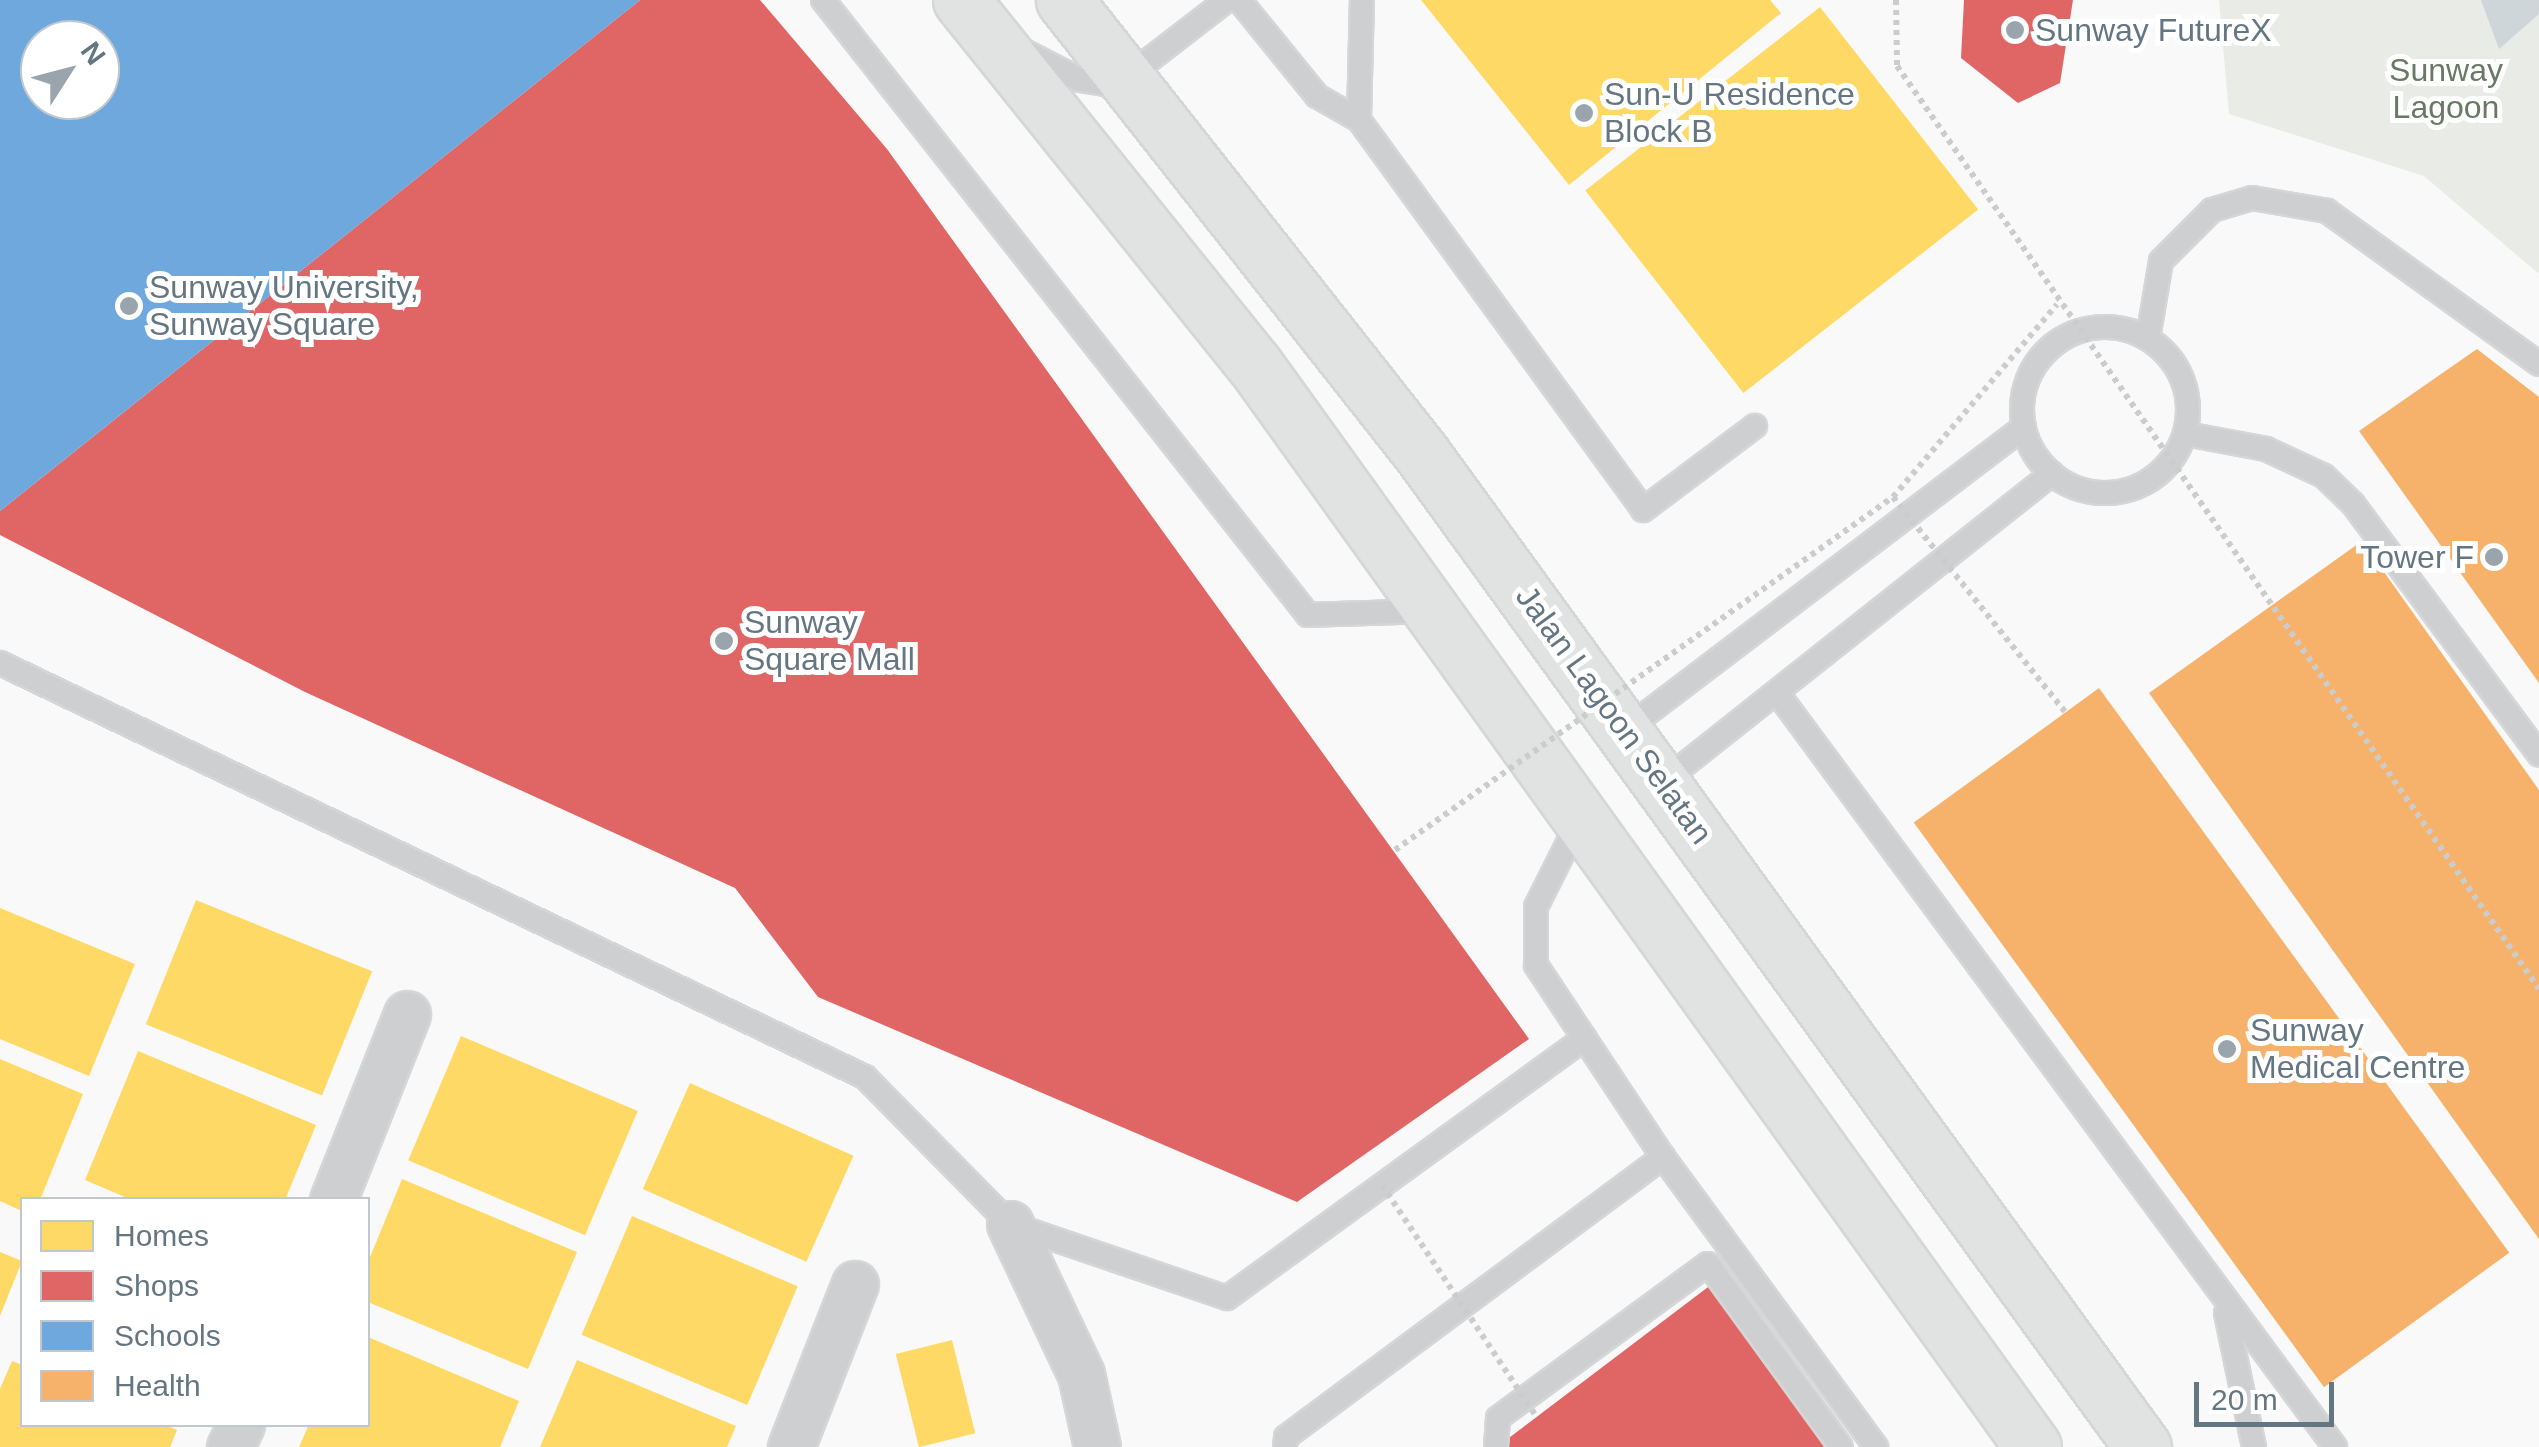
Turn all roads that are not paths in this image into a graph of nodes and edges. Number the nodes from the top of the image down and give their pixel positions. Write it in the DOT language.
graph roads {
  1 [pos="823,0"];
  2 [pos="1227,0"];
  3 [pos="1239,0"];
  4 [pos="1362,0"];
  5 [pos="1080,5"];
  6 [pos="974,16"];
  7 [pos="1069,74"];
  8 [pos="1127,77"];
  9 [pos="1358,120"];
  10 [pos="1088,154"];
  11 [pos="2148,338"];
  12 [pos="2539,364"];
  13 [pos="1755,426"];
  14 [pos="2024,426"];
  15 [pos="2186,434"];
  16 [pos="2052,474"];
  17 [pos="1436,611"];
  18 [pos="0,663"];
  19 [pos="1778,694"];
  20 [pos="1625,730"];
  21 [pos="2539,754"];
  22 [pos="1664,781"];
  23 [pos="1583,813"];
  24 [pos="407,1014"];
  25 [pos="1585,1038"];
  26 [pos="1663,1157"];
  27 [pos="334,1197"];
  28 [pos="1010,1224"];
  29 [pos="855,1284"];
  30 [pos="2224,1305"];
  31 [pos="791,1447"];
  32 [pos="1097,1447"];
  33 [pos="1285,1447"];
  34 [pos="1496,1447"];
  35 [pos="1841,1447"];
  36 [pos="1876,1447"];
  37 [pos="2033,1447"];
  38 [pos="2142,1447"];
  39 [pos="2254,1447"];
  40 [pos="2334,1447"];
  1 -- 17 [label="lane"];
  2 -- 8 [label="lane"];
  3 -- 9 [label="lane"];
  4 -- 9 [label="lane"];
  5 -- 7 [label="lane"];
  5 -- 8 [label="main road, Jalan Lagoon Selatan"];
  6 -- 7 [label="lane"];
  6 -- 10 [label="main road"];
  7 -- 8 [label="lane"];
  7 -- 10 [label="lane"];
  8 -- 20 [label="main road, Jalan Lagoon Selatan"];
  9 -- 13 [label="lane"];
  10 -- 17 [label="main road"];
  11 -- 12 [label="lane"];
  11 -- 14 [label="lane"];
  11 -- 15 [label="lane"];
  14 -- 16 [label="lane"];
  14 -- 20 [label="lane"];
  15 -- 16 [label="lane"];
  15 -- 21 [label="lane"];
  16 -- 19 [label="lane"];
  17 -- 23 [label="main road"];
  18 -- 28 [label="lane"];
  19 -- 22 [label="lane"];
  19 -- 30 [label="lane"];
  20 -- 22 [label="main road, Jalan Lagoon Selatan"];
  22 -- 38 [label="main road, Jalan Lagoon Selatan"];
  23 -- 25 [label="lane"];
  23 -- 37 [label="main road"];
  24 -- 27 [label="street"];
  25 -- 26 [label="lane"];
  25 -- 28 [label="lane"];
  26 -- 33 [label="lane"];
  26 -- 36 [label="lane"];
  28 -- 32 [label="street"];
  29 -- 31 [label="street"];
  30 -- 39 [label="lane"];
  30 -- 40 [label="lane"];
  34 -- 35 [label="lane"];
}
